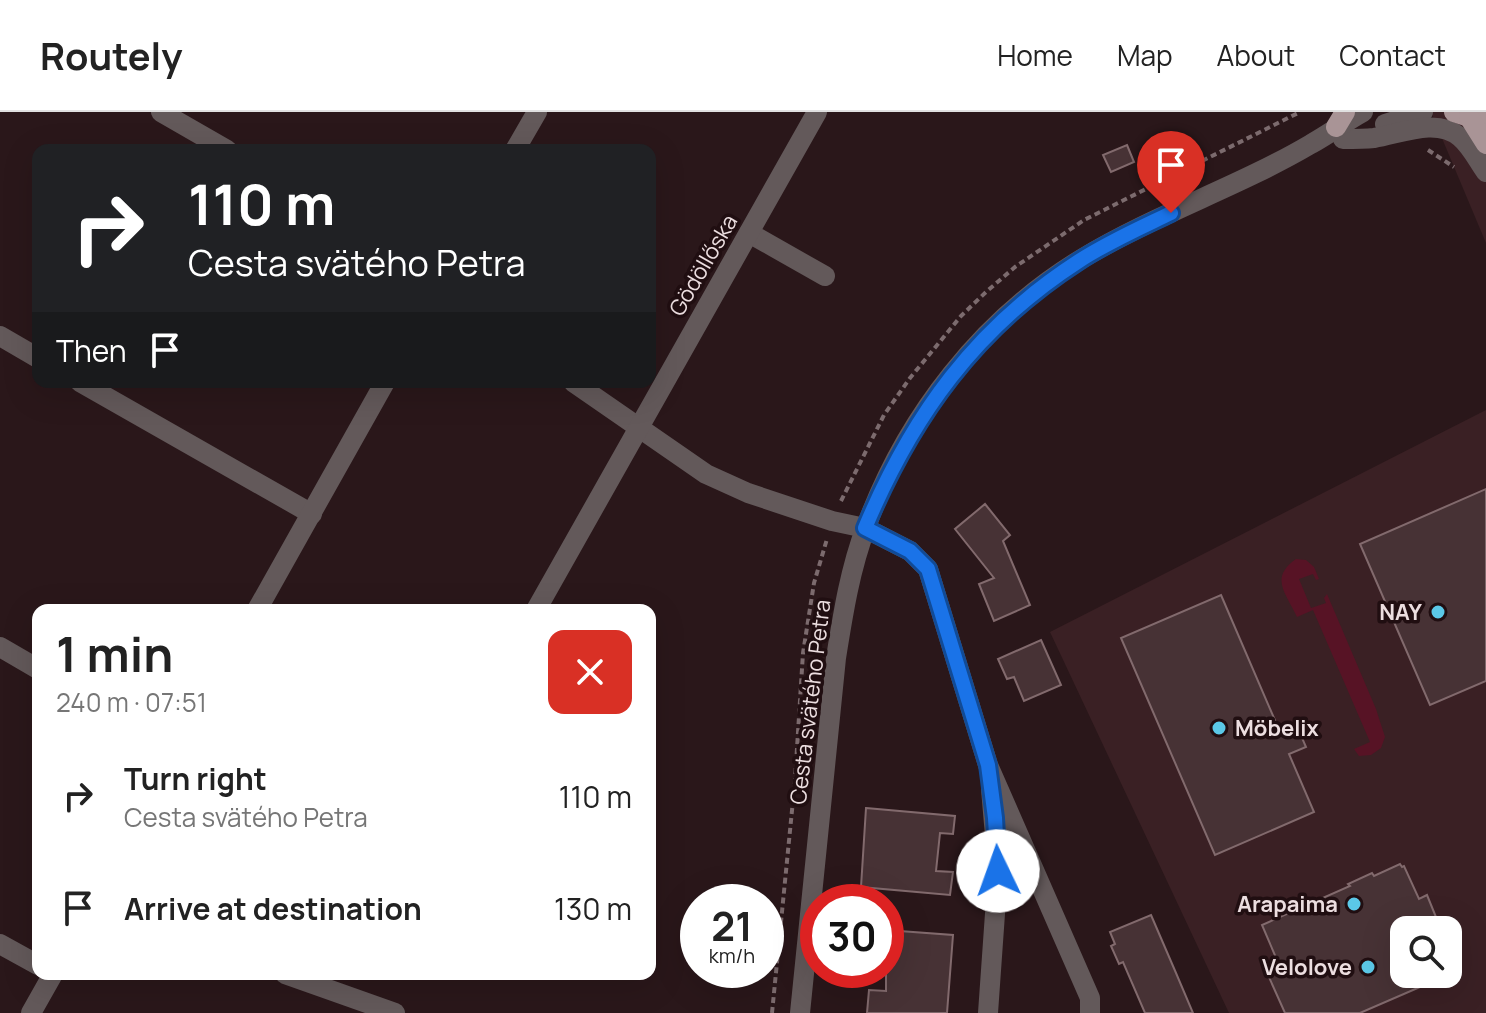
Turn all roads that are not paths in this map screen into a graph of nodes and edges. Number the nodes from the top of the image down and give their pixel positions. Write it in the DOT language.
graph roads {
  1 [pos="161,112"];
  2 [pos="537,112"];
  3 [pos="817,112"];
  4 [pos="1363,112"];
  5 [pos="1423,112"];
  6 [pos="1470,116"];
  7 [pos="1341,126"];
  8 [pos="217,144"];
  9 [pos="518,144"];
  10 [pos="1486,144"];
  11 [pos="1486,172"];
  12 [pos="749,233"];
  13 [pos="825,276"];
  14 [pos="0,336"];
  15 [pos="32,355"];
  16 [pos="91,388"];
  17 [pos="382,388"];
  18 [pos="582,388"];
  19 [pos="639,428"];
  20 [pos="312,514"];
  21 [pos="865,528"];
  22 [pos="260,604"];
  23 [pos="539,604"];
  24 [pos="0,647"];
  25 [pos="32,666"];
  26 [pos="988,765"];
  27 [pos="0,944"];
  28 [pos="32,962"];
  29 [pos="50,980"];
  30 [pos="327,981"];
  31 [pos="31,1013"];
  32 [pos="395,1013"];
  33 [pos="800,1013"];
  34 [pos="988,1013"];
  35 [pos="1090,1013"];
  1 -- 8 [label="street"];
  2 -- 9 [label="street"];
  3 -- 12 [label="street, Gödöllőska"];
  4 -- 7 [label="street"];
  5 -- 7 [label="street"];
  6 -- 10 [label="main road"];
  7 -- 11 [label="street"];
  7 -- 21 [label="street, Cesta svätého Petra"];
  12 -- 13 [label="street"];
  12 -- 19 [label="street, Gödöllőska"];
  14 -- 15 [label="street"];
  16 -- 20 [label="street"];
  17 -- 20 [label="street"];
  18 -- 19 [label="street"];
  19 -- 21 [label="street"];
  19 -- 23 [label="street, Gödöllőska"];
  20 -- 22 [label="street"];
  21 -- 26 [label="street"];
  21 -- 33 [label="street, Cesta svätého Petra"];
  24 -- 25 [label="street"];
  26 -- 34 [label="street"];
  26 -- 35 [label="street"];
  27 -- 28 [label="street"];
  29 -- 31 [label="street"];
  30 -- 32 [label="street"];
}
